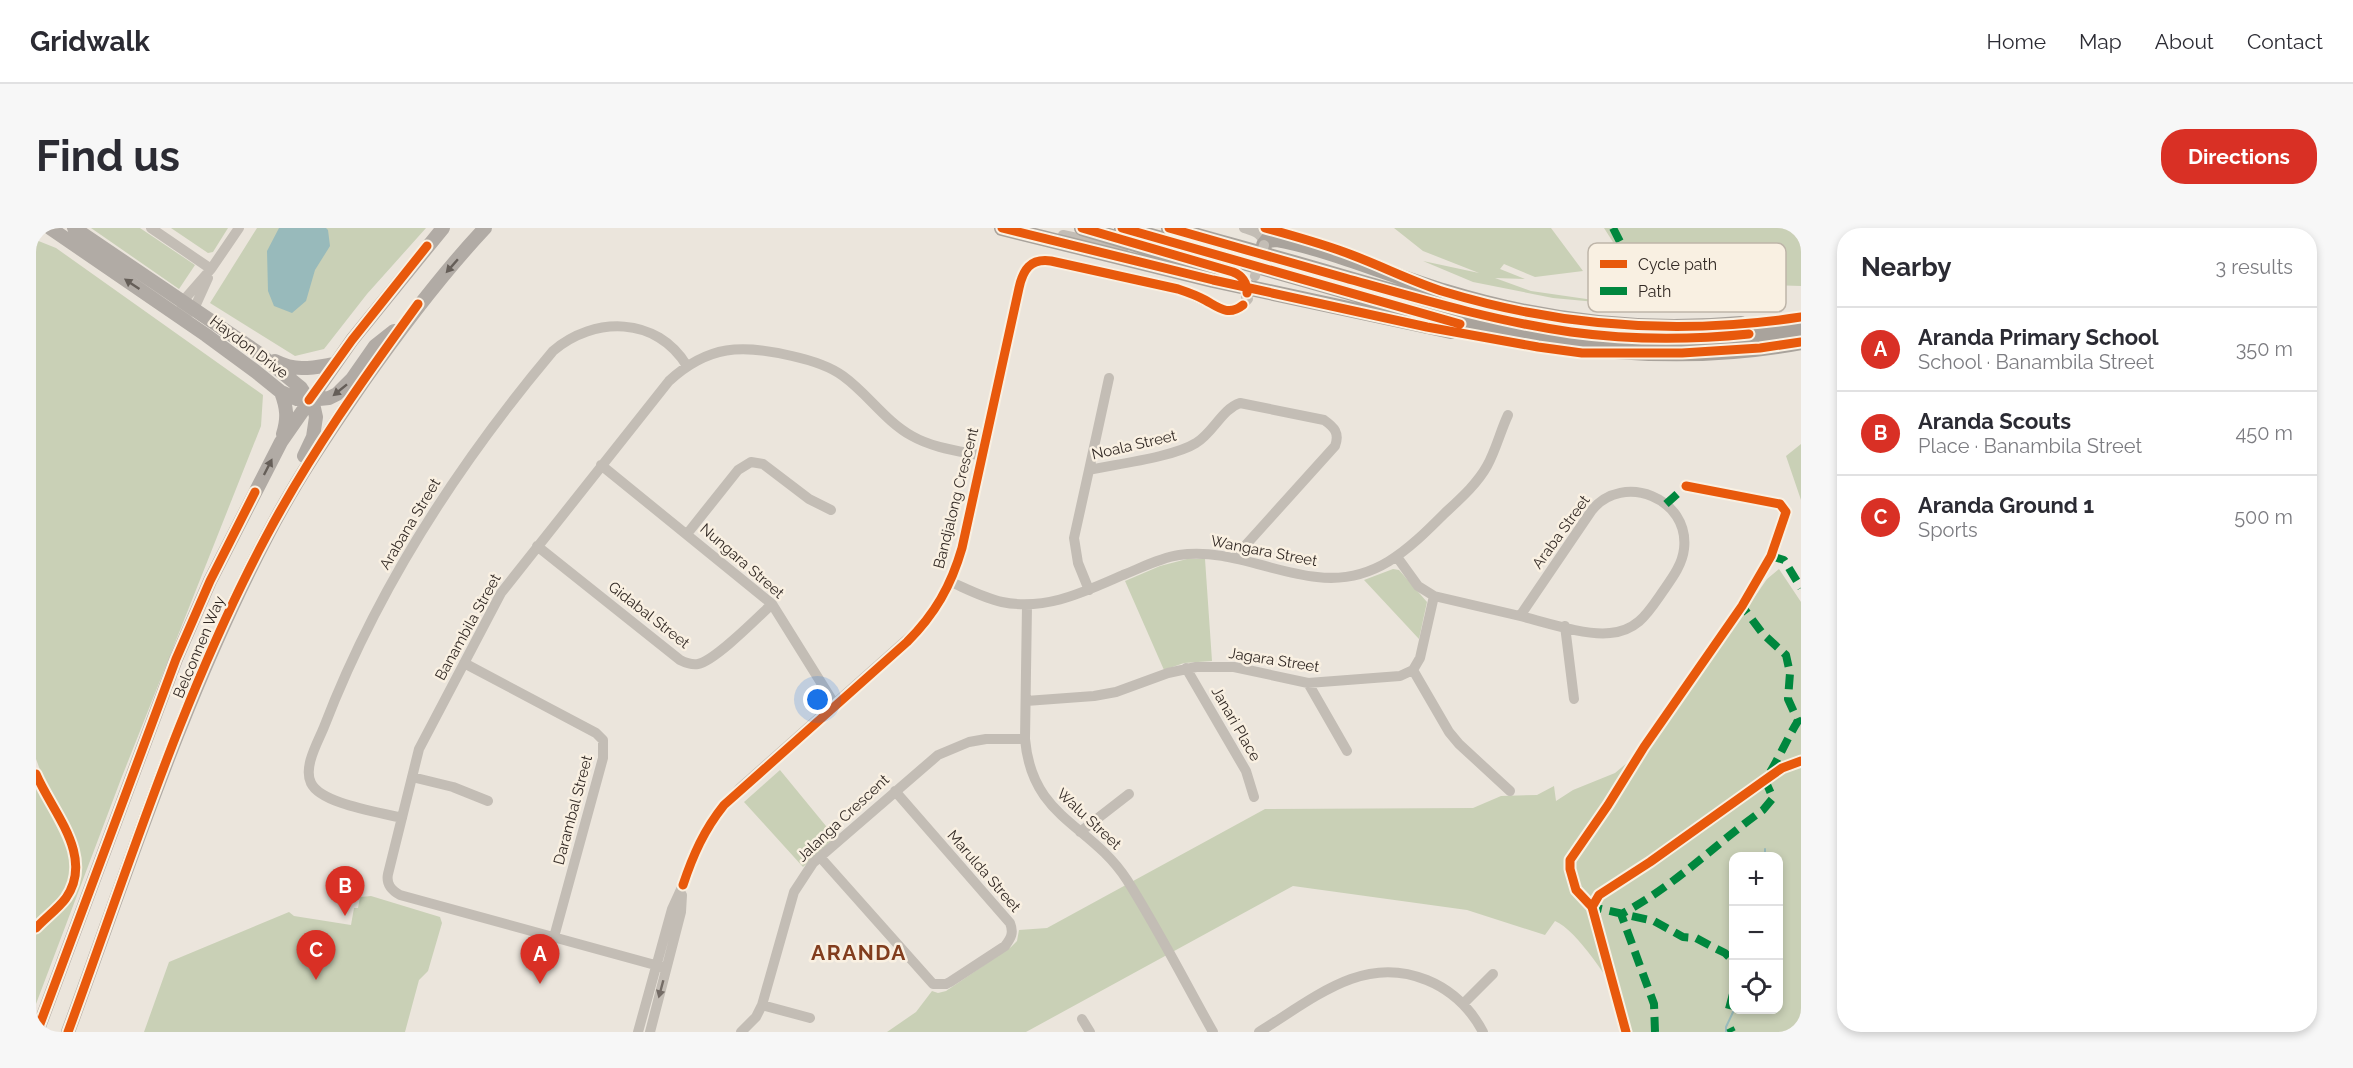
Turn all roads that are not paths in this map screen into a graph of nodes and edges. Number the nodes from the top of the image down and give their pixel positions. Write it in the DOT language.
graph roads {
  1 [pos="50,228"];
  2 [pos="74,228"];
  3 [pos="151,228"];
  4 [pos="239,228"];
  5 [pos="443,228"];
  6 [pos="486,228"];
  7 [pos="1002,228"];
  8 [pos="1030,228"];
  9 [pos="1082,228"];
  10 [pos="1122,228"];
  11 [pos="1169,228"];
  12 [pos="1244,228"];
  13 [pos="1265,236"];
  14 [pos="1192,261"];
  15 [pos="211,269"];
  16 [pos="1251,281"];
  17 [pos="188,305"];
  18 [pos="180,317"];
  19 [pos="1801,317"];
  20 [pos="409,318"];
  21 [pos="1801,327"];
  22 [pos="1801,342"];
  23 [pos="256,352"];
  24 [pos="1627,352"];
  25 [pos="334,364"];
  26 [pos="687,366"];
  27 [pos="1109,378"];
  28 [pos="281,392"];
  29 [pos="309,400"];
  30 [pos="1508,415"];
  31 [pos="281,442"];
  32 [pos="983,456"];
  33 [pos="602,465"];
  34 [pos="1089,470"];
  35 [pos="295,484"];
  36 [pos="831,510"];
  37 [pos="687,534"];
  38 [pos="537,546"];
  39 [pos="1397,557"];
  40 [pos="1234,558"];
  41 [pos="951,582"];
  42 [pos="1089,590"];
  43 [pos="1434,596"];
  44 [pos="772,604"];
  45 [pos="1027,605"];
  46 [pos="1520,616"];
  47 [pos="1565,626"];
  48 [pos="464,663"];
  49 [pos="1186,668"];
  50 [pos="1413,670"];
  51 [pos="1308,683"];
  52 [pos="1574,699"];
  53 [pos="1026,701"];
  54 [pos="835,705"];
  55 [pos="1025,739"];
  56 [pos="1347,751"];
  57 [pos="412,777"];
  58 [pos="895,791"];
  59 [pos="1510,791"];
  60 [pos="1129,794"];
  61 [pos="1254,797"];
  62 [pos="488,801"];
  63 [pos="402,818"];
  64 [pos="1080,832"];
  65 [pos="820,857"];
  66 [pos="554,937"];
  67 [pos="662,966"];
  68 [pos="1493,974"];
  69 [pos="1463,1004"];
  70 [pos="762,1005"];
  71 [pos="810,1018"];
  72 [pos="1082,1019"];
  73 [pos="648,1030"];
  74 [pos="37,1032"];
  75 [pos="68,1032"];
  76 [pos="741,1032"];
  77 [pos="1090,1032"];
  78 [pos="1213,1032"];
  79 [pos="1261,1032"];
  80 [pos="1483,1032"];
  18 -- 1 [label="main road, Haydon Drive, one-way"];
  2 -- 17 [label="main road, Haydon Drive"];
  3 -- 15 [label="street"];
  4 -- 15 [label="street"];
  5 -- 25 [label="main road, Belconnen Way"];
  6 -- 20 [label="main road, Belconnen Way, one-way"];
  7 -- 24 [label="highway"];
  8 -- 14 [label="street"];
  9 -- 14 [label="highway"];
  10 -- 24 [label="highway"];
  11 -- 21 [label="highway"];
  12 -- 13 [label="street"];
  13 -- 16 [label="street, Bandjalong Crescent, bridge"];
  13 -- 19 [label="highway"];
  14 -- 16 [label="street"];
  15 -- 17 [label="street"];
  16 -- 32 [label="street, Bandjalong Crescent"];
  17 -- 18 [label="street"];
  17 -- 23 [label="main road, Haydon Drive"];
  18 -- 28 [label="main road, Haydon Drive"];
  20 -- 29 [label="main road, one-way"];
  20 -- 35 [label="main road, Belconnen Way"];
  22 -- 24 [label="highway"];
  23 -- 25 [label="main road"];
  23 -- 29 [label="main road, Haydon Drive"];
  25 -- 29 [label="main road, Belconnen Way"];
  26 -- 32 [label="street, Banambila Street"];
  26 -- 33 [label="street, Banambila Street"];
  26 -- 63 [label="street, Arabana Street"];
  27 -- 34 [label="street"];
  28 -- 29 [label="main road, Haydon Drive"];
  28 -- 31 [label="main road"];
  29 -- 31 [label="main road, Belconnen Way"];
  29 -- 35 [label="main road"];
  30 -- 39 [label="street, Wangara Street"];
  74 -- 31 [label="main road, Belconnen Way, one-way"];
  32 -- 41 [label="street, Bandjalong Crescent"];
  33 -- 37 [label="street, Nungara Street"];
  33 -- 38 [label="street, Banambila Street"];
  34 -- 40 [label="street, Noala Street"];
  34 -- 42 [label="street, Noala Street"];
  35 -- 75 [label="main road, Belconnen Way"];
  36 -- 37 [label="street"];
  37 -- 44 [label="street, Nungara Street"];
  38 -- 44 [label="street, Gidabal Street"];
  38 -- 48 [label="street, Banambila Street"];
  39 -- 40 [label="street, Wangara Street"];
  39 -- 43 [label="street, Araba Street"];
  40 -- 42 [label="street, Wangara Street"];
  41 -- 45 [label="street, Wangara Street"];
  41 -- 54 [label="street, Bandjalong Crescent"];
  42 -- 45 [label="street, Wangara Street"];
  43 -- 46 [label="street, Araba Street"];
  43 -- 50 [label="street"];
  44 -- 54 [label="street, Nungara Street"];
  45 -- 53 [label="street, Walu Street"];
  46 -- 47 [label="street, Araba Street"];
  46 -- 47 [label="street, Araba Street"];
  47 -- 52 [label="street"];
  48 -- 57 [label="street, Banambila Street"];
  48 -- 66 [label="street, Darambal Street"];
  49 -- 51 [label="street, Jagara Street"];
  49 -- 53 [label="street, Jagara Street"];
  49 -- 61 [label="street, Janari Place"];
  50 -- 51 [label="street, Jagara Street"];
  50 -- 59 [label="street"];
  51 -- 56 [label="street"];
  53 -- 55 [label="street, Walu Street"];
  54 -- 67 [label="street, Bandjalong Crescent"];
  55 -- 58 [label="street, Jalanga Crescent"];
  55 -- 64 [label="street, Walu Street"];
  57 -- 62 [label="street"];
  57 -- 63 [label="street, Banambila Street"];
  58 -- 65 [label="street, Jalanga Crescent"];
  58 -- 65 [label="street, Marulda Street"];
  60 -- 64 [label="street"];
  63 -- 66 [label="street, Banambila Street"];
  64 -- 78 [label="street, Walu Street"];
  65 -- 70 [label="street, Jalanga Crescent"];
  66 -- 67 [label="street, Banambila Street"];
  67 -- 73 [label="street, Bandjalong Crescent"];
  68 -- 69 [label="street"];
  69 -- 79 [label="street"];
  69 -- 80 [label="street"];
  70 -- 71 [label="street"];
  70 -- 76 [label="street, Jalanga Crescent"];
  72 -- 77 [label="street"];
}
